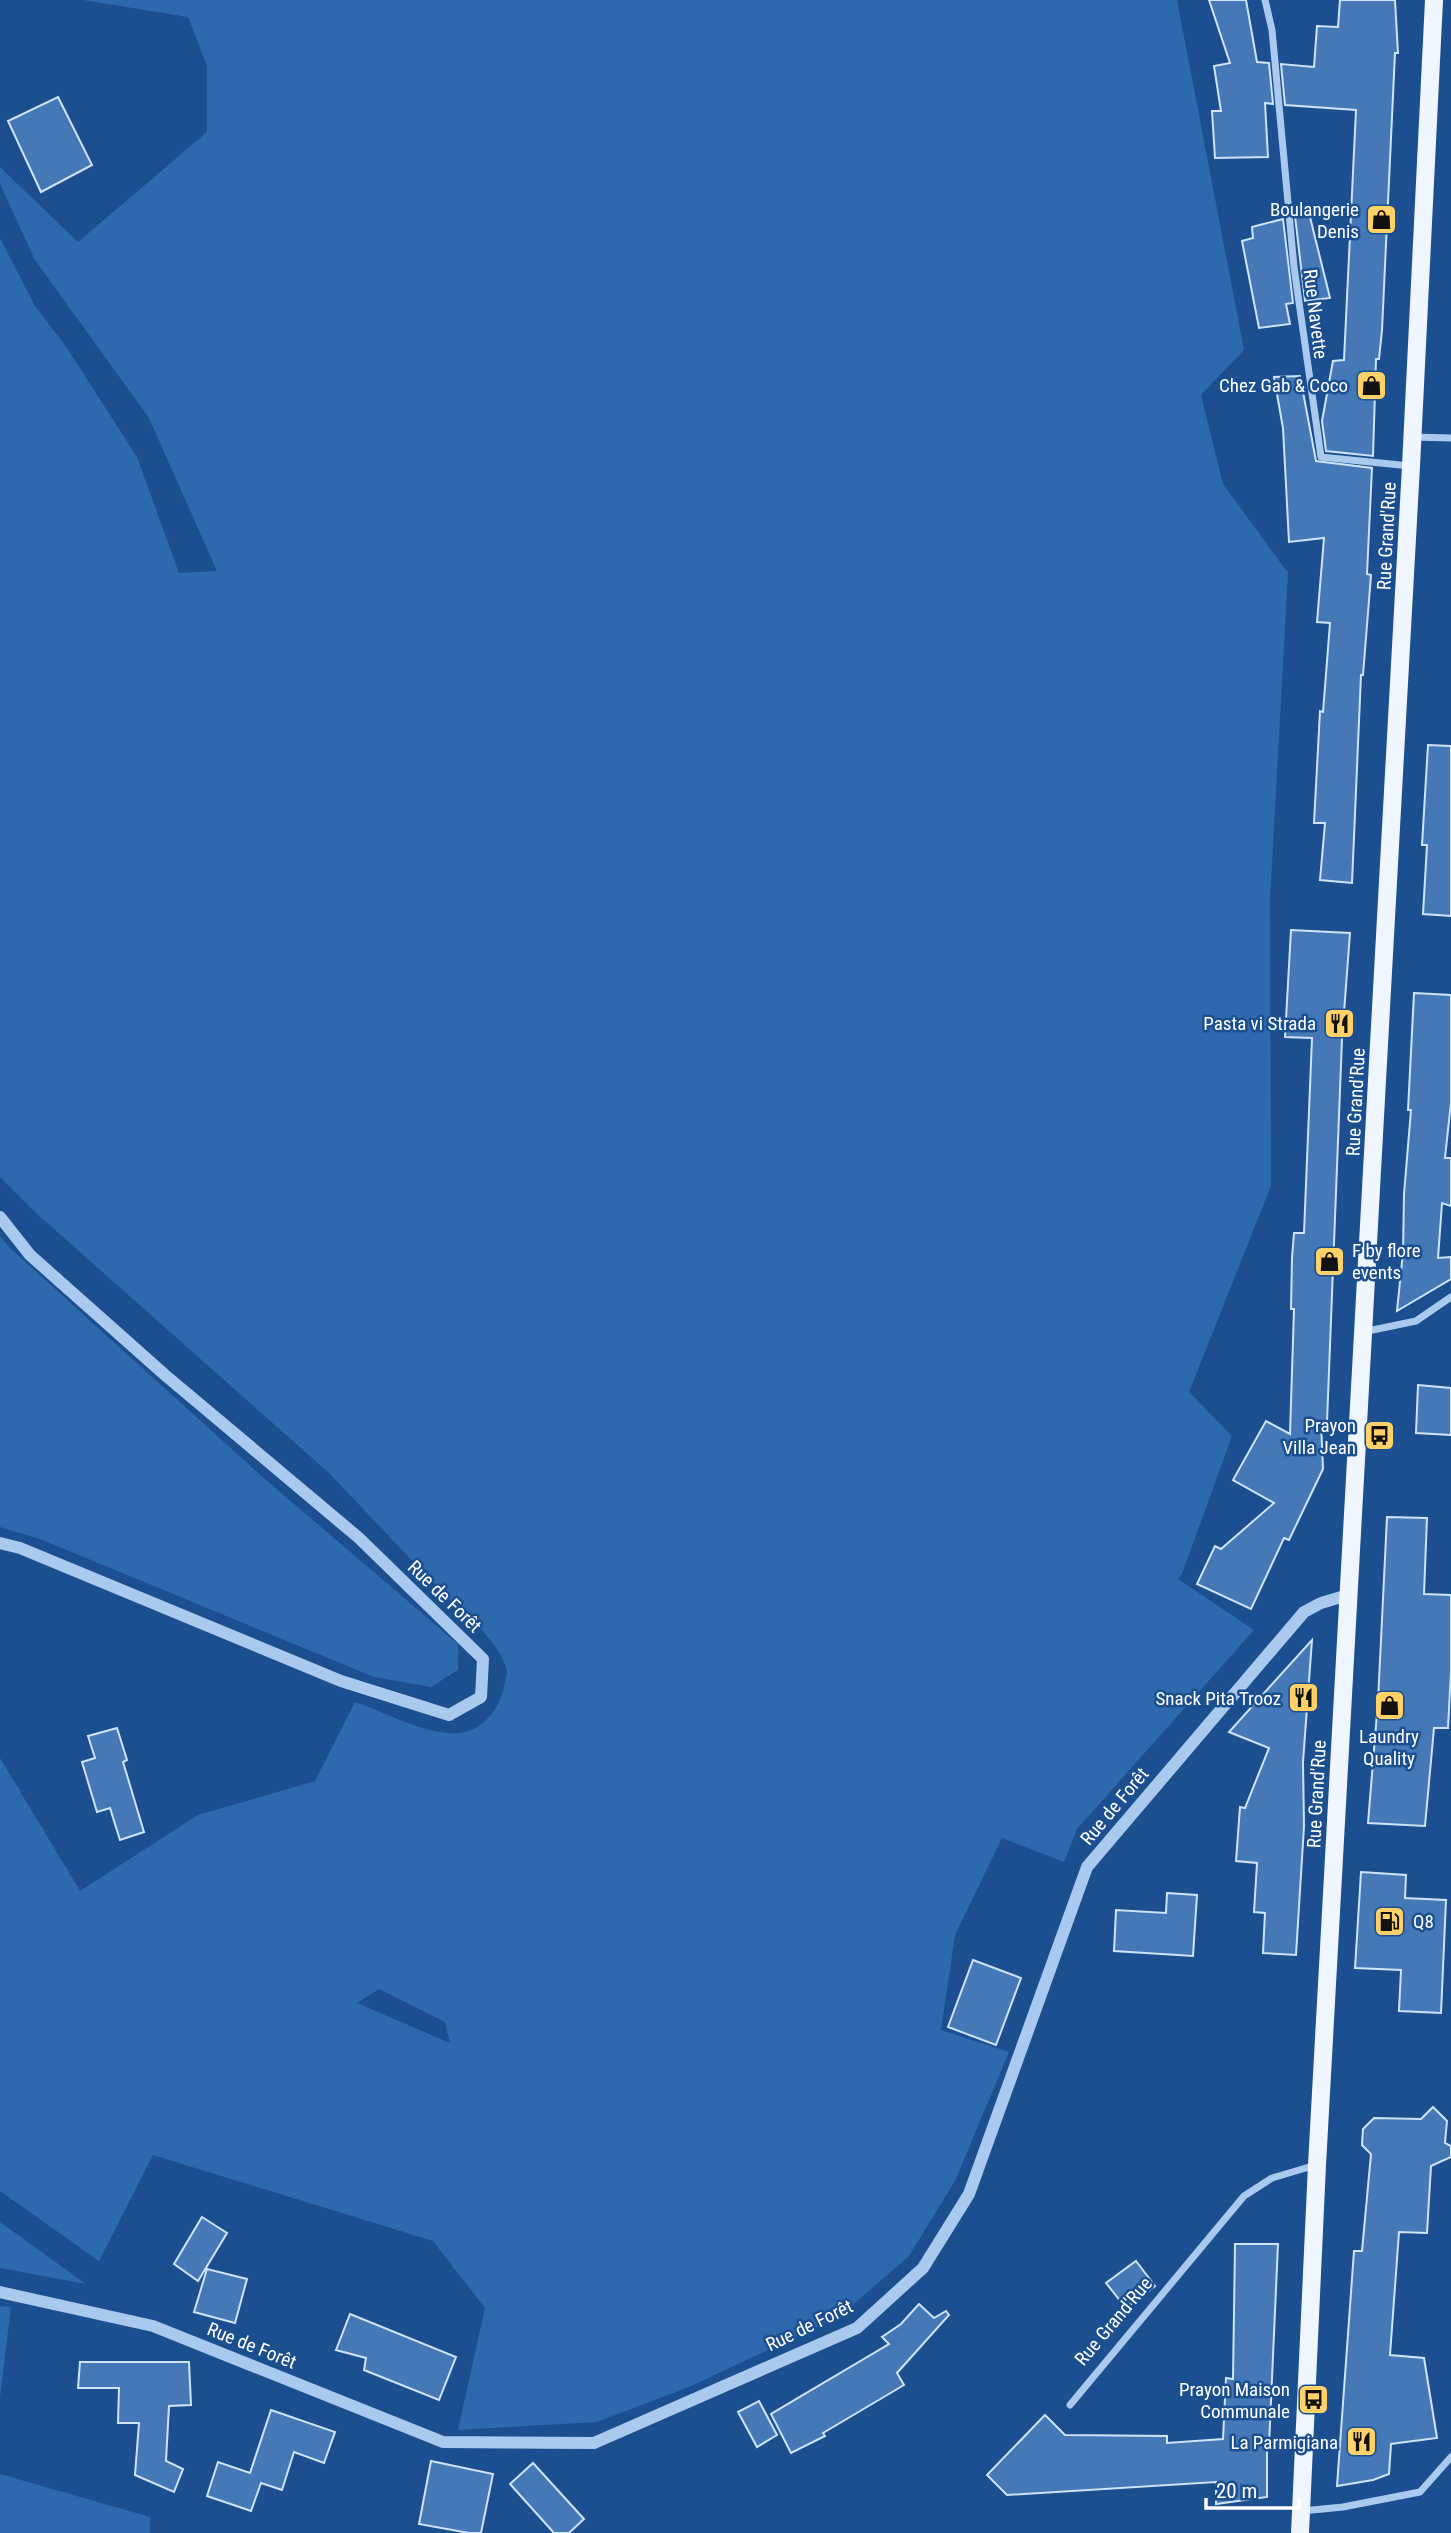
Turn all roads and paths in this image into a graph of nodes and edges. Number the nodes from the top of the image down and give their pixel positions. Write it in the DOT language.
graph roads {
  1 [pos="1265,0"];
  2 [pos="1434,0"];
  3 [pos="1411,437"];
  4 [pos="1451,439"];
  5 [pos="1411,466"];
  6 [pos="0,1217"];
  7 [pos="1451,1297"];
  8 [pos="1363,1332"];
  9 [pos="0,1543"];
  10 [pos="1348,1595"];
  11 [pos="1317,2165"];
  12 [pos="0,2292"];
  13 [pos="1070,2405"];
  14 [pos="1451,2457"];
  15 [pos="1301,2511"];
  16 [pos="1300,2533"];
  1 -- 5 [label="street, Rue Navette"];
  2 -- 3 [label="main road, Rue Grand'Rue"];
  3 -- 4 [label="street"];
  3 -- 5 [label="main road, Rue Grand'Rue"];
  5 -- 8 [label="main road, Rue Grand'Rue"];
  6 -- 9 [label="street, Rue de Forêt"];
  7 -- 8 [label="street"];
  8 -- 10 [label="main road, Rue Grand'Rue"];
  10 -- 11 [label="main road, Rue Grand'Rue"];
  10 -- 12 [label="street, Rue de Forêt"];
  11 -- 13 [label="street, Rue Grand'Rue"];
  11 -- 15 [label="main road, Rue Grand'Rue"];
  14 -- 15 [label="street"];
  15 -- 16 [label="main road, Rue Grand'Rue"];
}
